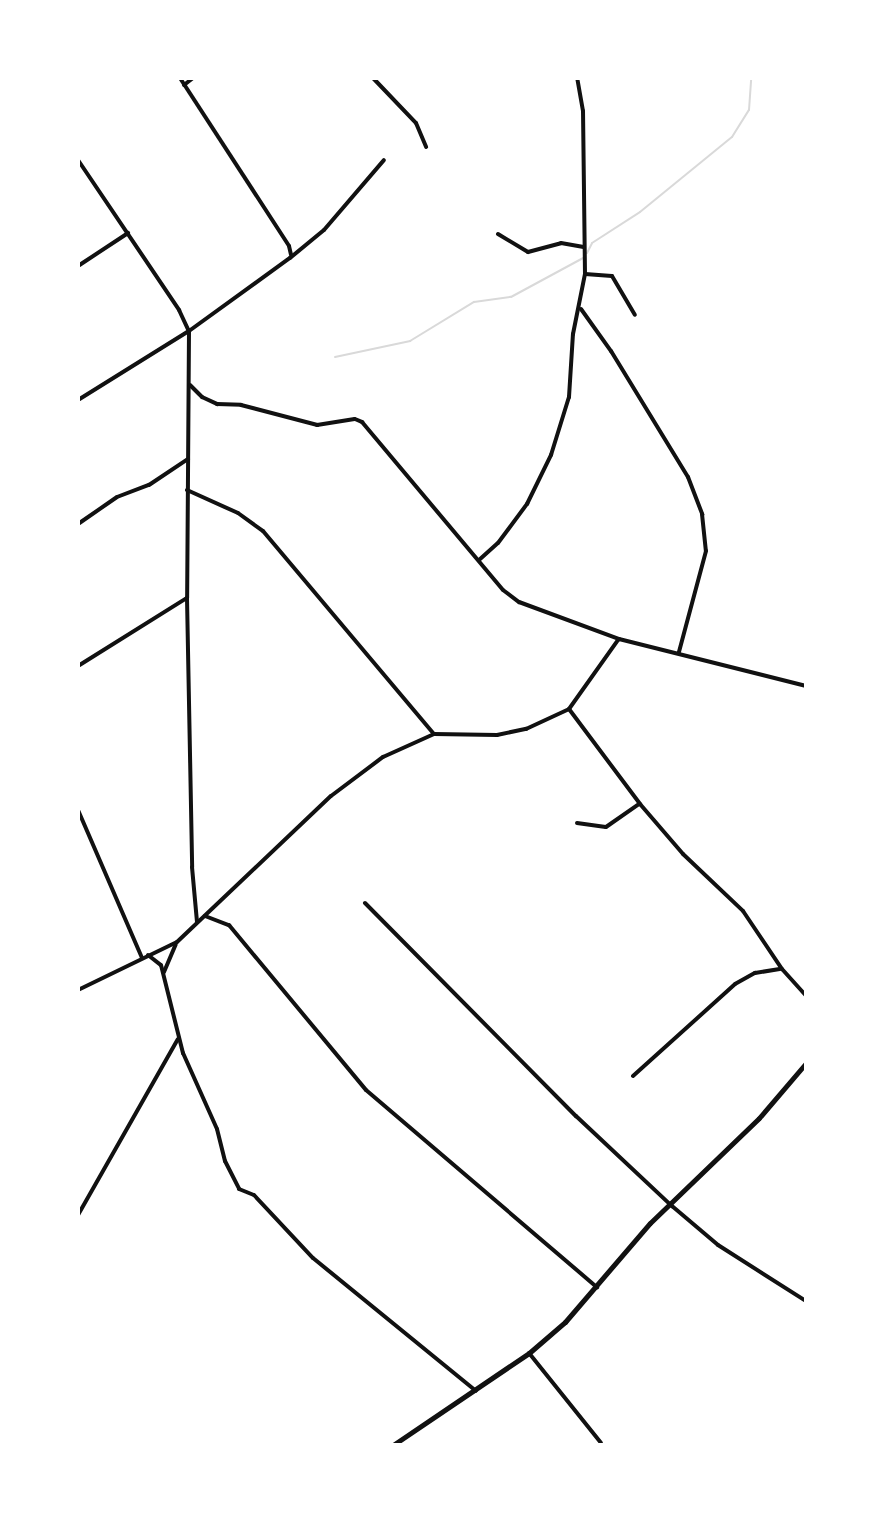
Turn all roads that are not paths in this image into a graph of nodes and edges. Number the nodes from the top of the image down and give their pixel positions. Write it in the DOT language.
graph roads {
  1 [pos="180,78"];
  2 [pos="193,78"];
  3 [pos="373,78"];
  4 [pos="577,78"];
  5 [pos="184,85"];
  6 [pos="426,147"];
  7 [pos="78,160"];
  8 [pos="384,160"];
  9 [pos="128,233"];
  10 [pos="498,234"];
  11 [pos="584,247"];
  12 [pos="290,258"];
  13 [pos="78,266"];
  14 [pos="585,274"];
  15 [pos="580,309"];
  16 [pos="635,315"];
  17 [pos="189,331"];
  18 [pos="189,383"];
  19 [pos="78,400"];
  20 [pos="188,459"];
  21 [pos="187,490"];
  22 [pos="78,524"];
  23 [pos="479,560"];
  24 [pos="187,598"];
  25 [pos="619,639"];
  26 [pos="679,652"];
  27 [pos="78,666"];
  28 [pos="806,686"];
  29 [pos="569,709"];
  30 [pos="434,734"];
  31 [pos="640,804"];
  32 [pos="78,810"];
  33 [pos="577,823"];
  34 [pos="365,903"];
  35 [pos="205,916"];
  36 [pos="197,922"];
  37 [pos="177,942"];
  38 [pos="148,955"];
  39 [pos="142,958"];
  40 [pos="782,969"];
  41 [pos="164,974"];
  42 [pos="78,990"];
  43 [pos="806,996"];
  44 [pos="178,1039"];
  45 [pos="806,1063"];
  46 [pos="633,1076"];
  47 [pos="672,1206"];
  48 [pos="78,1215"];
  49 [pos="597,1287"];
  50 [pos="806,1301"];
  51 [pos="529,1353"];
  52 [pos="476,1391"];
  53 [pos="601,1443"];
  54 [pos="393,1445"];
  1 -- 5 [label="street"];
  2 -- 5 [label="street"];
  3 -- 6 [label="street"];
  4 -- 11 [label="street"];
  5 -- 12 [label="street"];
  7 -- 9 [label="street"];
  8 -- 12 [label="street"];
  9 -- 13 [label="street"];
  9 -- 17 [label="street"];
  10 -- 11 [label="street"];
  11 -- 14 [label="street"];
  12 -- 17 [label="street"];
  14 -- 15 [label="street"];
  14 -- 16 [label="street"];
  15 -- 23 [label="street"];
  15 -- 26 [label="street"];
  17 -- 18 [label="street"];
  17 -- 19 [label="street"];
  18 -- 20 [label="street"];
  18 -- 23 [label="street"];
  20 -- 21 [label="street"];
  20 -- 22 [label="street"];
  21 -- 24 [label="street"];
  21 -- 30 [label="street"];
  23 -- 25 [label="street"];
  24 -- 27 [label="street"];
  24 -- 36 [label="street"];
  25 -- 26 [label="street"];
  25 -- 29 [label="street"];
  26 -- 28 [label="street"];
  29 -- 30 [label="street"];
  29 -- 31 [label="street"];
  30 -- 35 [label="street"];
  31 -- 33 [label="street"];
  31 -- 40 [label="street"];
  32 -- 39 [label="street"];
  34 -- 47 [label="street"];
  35 -- 36 [label="street"];
  35 -- 49 [label="street"];
  36 -- 37 [label="street"];
  37 -- 38 [label="street"];
  37 -- 41 [label="street"];
  38 -- 39 [label="street"];
  38 -- 41 [label="street"];
  39 -- 42 [label="street"];
  40 -- 43 [label="street"];
  40 -- 46 [label="street"];
  41 -- 44 [label="street"];
  44 -- 48 [label="street"];
  44 -- 52 [label="street"];
  45 -- 47 [label="street"];
  47 -- 49 [label="street"];
  47 -- 50 [label="street"];
  49 -- 51 [label="street"];
  51 -- 52 [label="street"];
  51 -- 53 [label="street"];
  52 -- 54 [label="street"];
}
